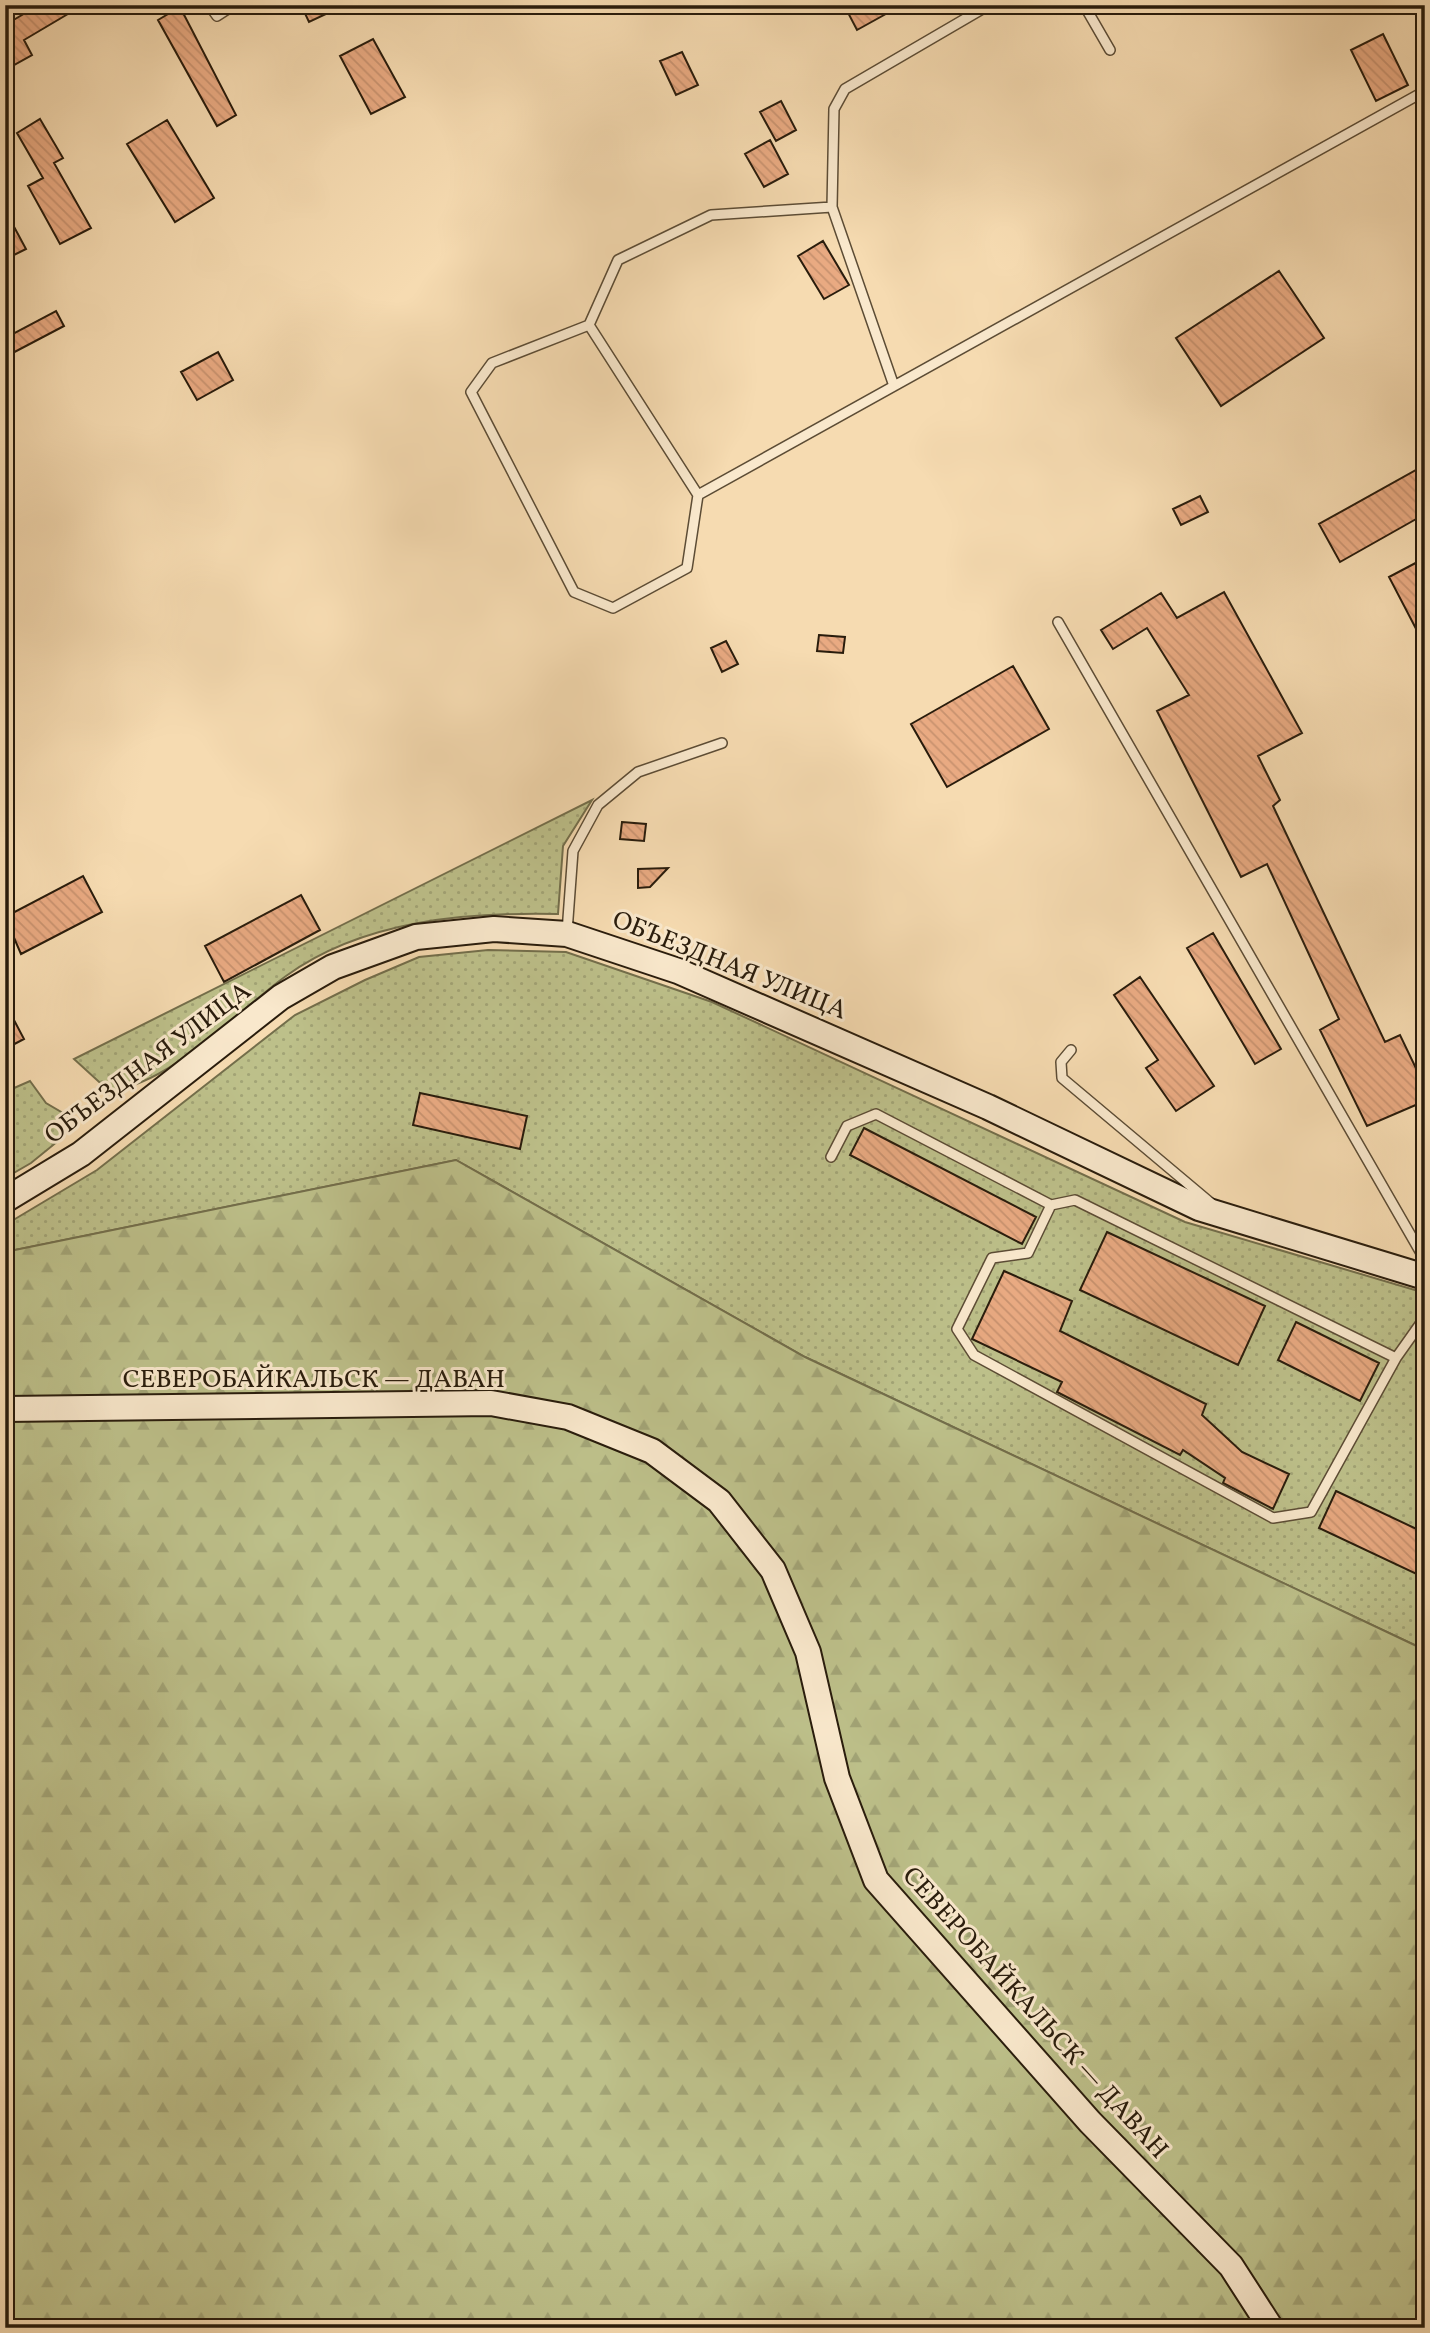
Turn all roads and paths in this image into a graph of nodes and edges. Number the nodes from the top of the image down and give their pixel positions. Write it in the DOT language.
graph roads {
  1 [pos="209,5"];
  2 [pos="234,5"];
  3 [pos="989,5"];
  4 [pos="1084,5"];
  5 [pos="1110,50"];
  6 [pos="1425,91"];
  7 [pos="832,207"];
  8 [pos="589,325"];
  9 [pos="894,386"];
  10 [pos="698,495"];
  11 [pos="1058,622"];
  12 [pos="722,743"];
  13 [pos="567,934"];
  14 [pos="1071,1050"];
  15 [pos="831,1157"];
  16 [pos="5,1200"];
  17 [pos="1051,1205"];
  18 [pos="1227,1217"];
  19 [pos="1425,1260"];
  20 [pos="1425,1278"];
  21 [pos="1425,1317"];
  22 [pos="1396,1358"];
  23 [pos="5,1409"];
  24 [pos="1271,2328"];
  1 -- 2 [label="lane"];
  3 -- 7 [label="lane"];
  4 -- 5 [label="lane"];
  6 -- 9 [label="lane"];
  7 -- 8 [label="lane"];
  7 -- 9 [label="lane"];
  8 -- 10 [label="lane"];
  8 -- 10 [label="lane"];
  9 -- 10 [label="lane"];
  11 -- 19 [label="lane"];
  12 -- 13 [label="lane"];
  13 -- 16 [label="main road, ОБЪЕЗДНАЯ УЛИЦА"];
  13 -- 18 [label="main road, ОБЪЕЗДНАЯ УЛИЦА"];
  14 -- 18 [label="lane"];
  15 -- 17 [label="lane"];
  17 -- 22 [label="lane"];
  17 -- 22 [label="lane"];
  18 -- 20 [label="main road, ОБЪЕЗДНАЯ УЛИЦА"];
  21 -- 22 [label="lane"];
  23 -- 24 [label="main road, СЕВЕРОБАЙКАЛЬСК — ДАВАН"];
}
